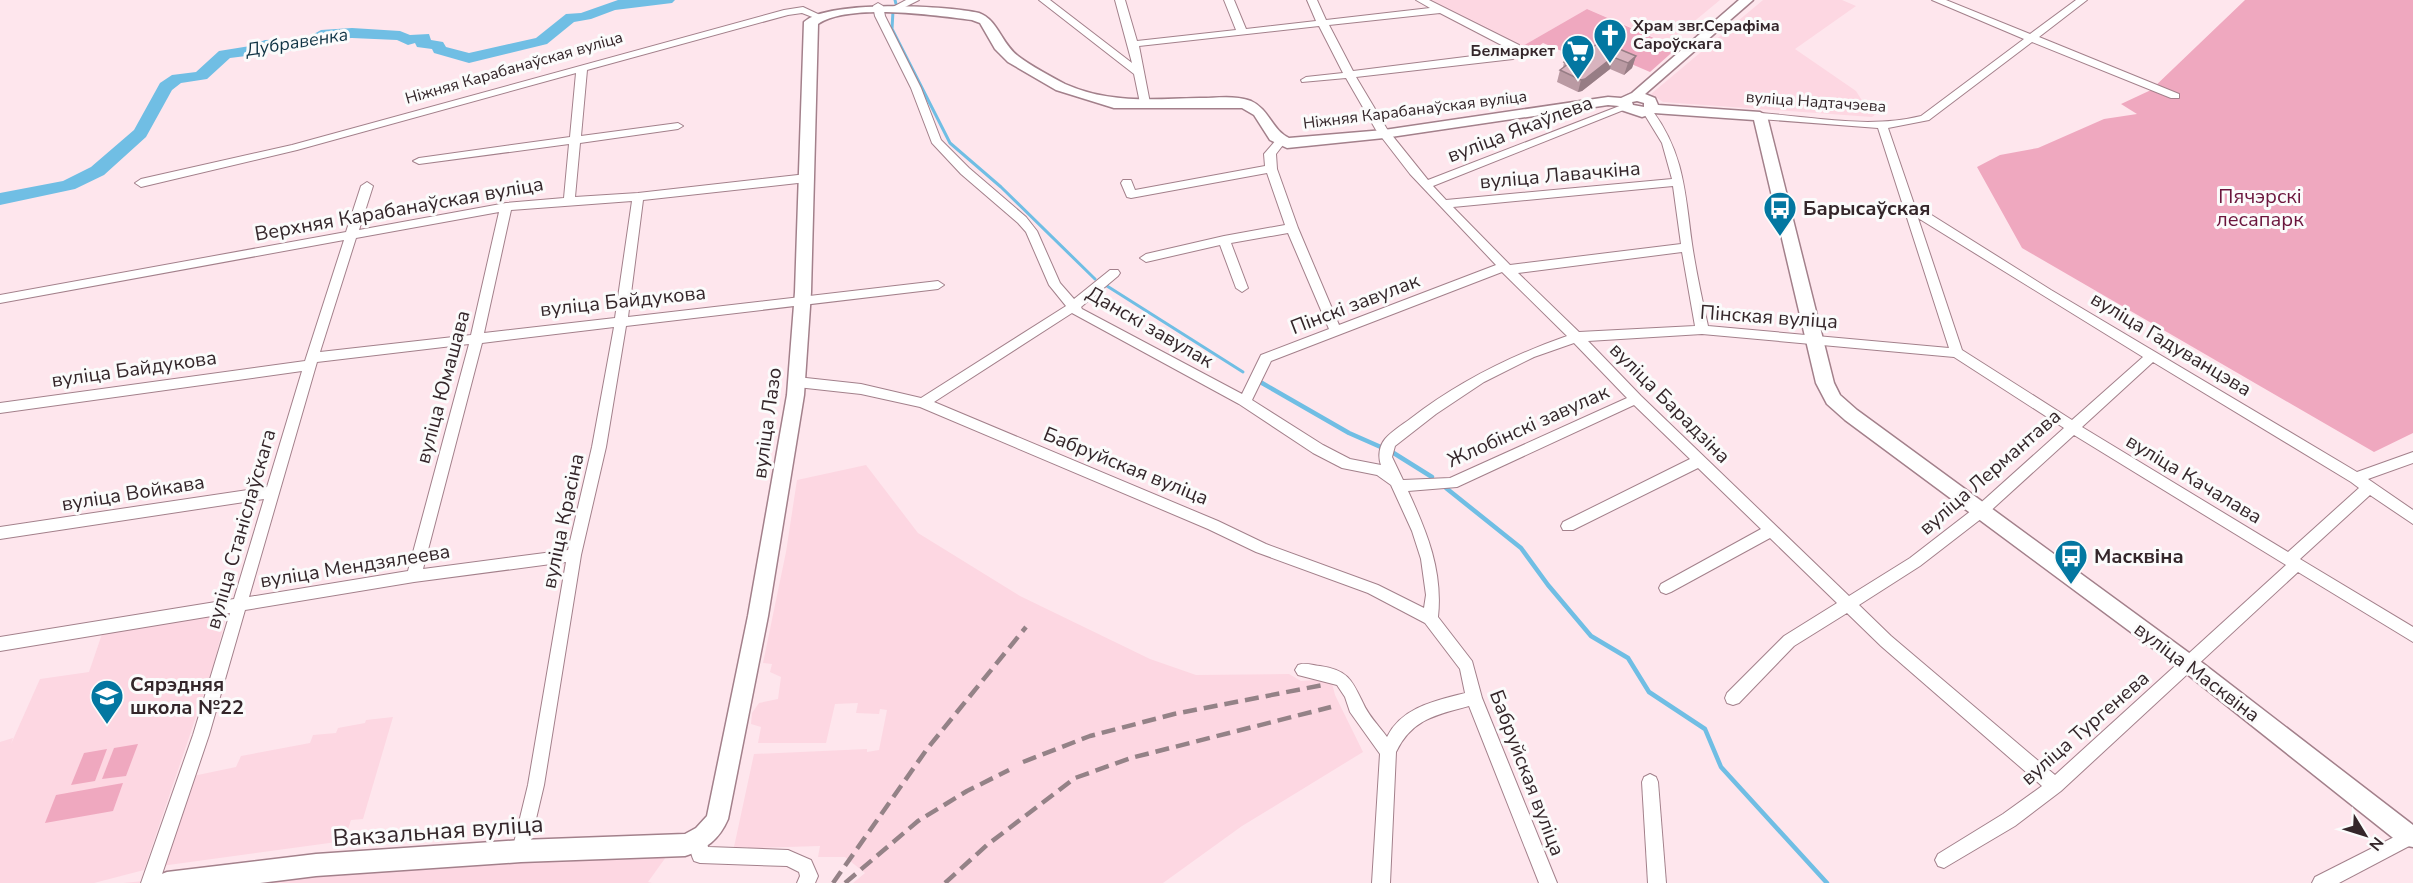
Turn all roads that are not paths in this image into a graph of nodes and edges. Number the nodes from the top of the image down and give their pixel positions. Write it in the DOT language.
graph roads {
  1 [pos="914,0"];
  2 [pos="1044,0"];
  3 [pos="1120,0"];
  4 [pos="1229,0"];
  5 [pos="1312,0"];
  6 [pos="1421,0"];
  7 [pos="1747,0"];
  8 [pos="1937,0"];
  9 [pos="2082,0"];
  10 [pos="878,6"];
  11 [pos="897,7"];
  12 [pos="810,8"];
  13 [pos="1442,10"];
  14 [pos="1322,23"];
  15 [pos="1242,32"];
  16 [pos="2031,38"];
  17 [pos="1133,44"];
  18 [pos="582,69"];
  19 [pos="1137,72"];
  20 [pos="1349,75"];
  21 [pos="1306,80"];
  22 [pos="2175,96"];
  23 [pos="1629,102"];
  24 [pos="1145,103"];
  25 [pos="1650,111"];
  26 [pos="1760,116"];
  27 [pos="1882,125"];
  28 [pos="678,126"];
  29 [pos="1384,134"];
  30 [pos="573,141"];
  31 [pos="1281,141"];
  32 [pos="419,161"];
  33 [pos="1271,169"];
  34 [pos="807,177"];
  35 [pos="1680,182"];
  36 [pos="141,183"];
  37 [pos="1127,183"];
  38 [pos="1427,184"];
  39 [pos="367,186"];
  40 [pos="639,197"];
  41 [pos="569,201"];
  42 [pos="1444,204"];
  43 [pos="1908,206"];
  44 [pos="506,207"];
  45 [pos="1292,228"];
  46 [pos="349,238"];
  47 [pos="1224,240"];
  48 [pos="1687,247"];
  49 [pos="1146,258"];
  50 [pos="1505,269"];
  51 [pos="1114,273"];
  52 [pos="938,285"];
  53 [pos="1242,288"];
  54 [pos="0,299"];
  55 [pos="802,301"];
  56 [pos="1073,307"];
  57 [pos="621,321"];
  58 [pos="1702,330"];
  59 [pos="1336,332"];
  60 [pos="477,337"];
  61 [pos="1577,338"];
  62 [pos="1813,340"];
  63 [pos="1957,353"];
  64 [pos="2153,355"];
  65 [pos="311,361"];
  66 [pos="797,382"];
  67 [pos="1635,399"];
  68 [pos="1244,401"];
  69 [pos="923,403"];
  70 [pos="0,408"];
  71 [pos="2072,427"];
  72 [pos="2413,457"];
  73 [pos="1699,461"];
  74 [pos="2356,478"];
  75 [pos="1399,486"];
  76 [pos="2369,487"];
  77 [pos="272,492"];
  78 [pos="1981,512"];
  79 [pos="2413,518"];
  80 [pos="1568,526"];
  81 [pos="1771,531"];
  82 [pos="0,532"];
  83 [pos="574,555"];
  84 [pos="2293,563"];
  85 [pos="414,576"];
  86 [pos="1666,588"];
  87 [pos="238,606"];
  88 [pos="1848,606"];
  89 [pos="1430,618"];
  90 [pos="2413,635"];
  91 [pos="0,644"];
  92 [pos="2188,664"];
  93 [pos="1303,670"];
  94 [pos="1733,698"];
  95 [pos="1474,699"];
  96 [pos="1388,752"];
  97 [pos="1650,782"];
  98 [pos="2055,786"];
  99 [pos="705,836"];
  100 [pos="2412,837"];
  101 [pos="521,851"];
  102 [pos="1944,860"];
  103 [pos="150,883"];
  104 [pos="167,883"];
  105 [pos="806,883"];
  106 [pos="1381,883"];
  107 [pos="1548,883"];
  108 [pos="1656,883"];
  109 [pos="2321,883"];
  1 -- 11 [label="street, Ніжняя Карабанаўская вуліца"];
  2 -- 19 [label="street"];
  3 -- 17 [label="street"];
  4 -- 15 [label="street"];
  5 -- 14 [label="street, вуліца Барадзіна"];
  6 -- 13 [label="street"];
  7 -- 23 [label="main road"];
  8 -- 16 [label="street"];
  9 -- 16 [label="street, вуліца Надтачэева"];
  10 -- 11 [label="main road, Ніжняя Карабанаўская вуліца"];
  10 -- 12 [label="main road, Ніжняя Карабанаўская вуліца"];
  10 -- 56 [label="street, Данскі завулак"];
  11 -- 24 [label="main road, Ніжняя Карабанаўская вуліца"];
  12 -- 18 [label="street, Ніжняя Карабанаўская вуліца"];
  12 -- 34 [label="main road, вуліца Лазо"];
  13 -- 14 [label="street"];
  13 -- 20 [label="street"];
  14 -- 15 [label="street"];
  14 -- 20 [label="street, вуліца Барадзіна"];
  15 -- 17 [label="street"];
  16 -- 22 [label="street"];
  16 -- 27 [label="street, вуліца Надтачэева"];
  17 -- 19 [label="street"];
  18 -- 30 [label="street"];
  18 -- 36 [label="street, Ніжняя Карабанаўская вуліца"];
  19 -- 24 [label="street"];
  20 -- 21 [label="street"];
  20 -- 29 [label="street, вуліца Барадзіна"];
  23 -- 25 [label="main road"];
  23 -- 29 [label="main road, Ніжняя Карабанаўская вуліца"];
  23 -- 38 [label="street, вуліца Якаўлева"];
  24 -- 31 [label="main road, Ніжняя Карабанаўская вуліца"];
  25 -- 26 [label="main road, вуліца Надтачэева"];
  25 -- 35 [label="street"];
  26 -- 27 [label="street, вуліца Надтачэева"];
  26 -- 62 [label="main road, вуліца Масквіна"];
  27 -- 43 [label="street"];
  28 -- 30 [label="street"];
  29 -- 31 [label="main road, Ніжняя Карабанаўская вуліца"];
  29 -- 38 [label="street, вуліца Барадзіна"];
  30 -- 32 [label="street"];
  30 -- 41 [label="street"];
  31 -- 33 [label="street"];
  33 -- 37 [label="street"];
  33 -- 45 [label="street"];
  34 -- 40 [label="street, Верхняя Карабанаўская вуліца"];
  34 -- 55 [label="main road, вуліца Лазо"];
  35 -- 42 [label="street, вуліца Лавачкіна"];
  35 -- 48 [label="street"];
  38 -- 42 [label="street, вуліца Барадзіна"];
  39 -- 46 [label="street, вуліца Станіслаўскага"];
  40 -- 41 [label="street, Верхняя Карабанаўская вуліца"];
  40 -- 57 [label="street, вуліца Красіна"];
  41 -- 44 [label="street, Верхняя Карабанаўская вуліца"];
  42 -- 50 [label="street, вуліца Барадзіна"];
  43 -- 63 [label="street"];
  43 -- 64 [label="street, вуліца Гадуванцэва"];
  44 -- 46 [label="street, Верхняя Карабанаўская вуліца"];
  44 -- 60 [label="street, вуліца Юмашава"];
  45 -- 47 [label="street"];
  45 -- 59 [label="street"];
  46 -- 54 [label="street, Верхняя Карабанаўская вуліца"];
  46 -- 65 [label="street, вуліца Станіслаўскага"];
  47 -- 49 [label="street"];
  47 -- 53 [label="street"];
  48 -- 50 [label="street, Пінскі завулак"];
  48 -- 58 [label="street"];
  50 -- 59 [label="street, Пінскі завулак"];
  50 -- 61 [label="street, вуліца Барадзіна"];
  51 -- 56 [label="street"];
  52 -- 55 [label="street, вуліца Байдукова"];
  55 -- 57 [label="street, вуліца Байдукова"];
  55 -- 66 [label="main road, вуліца Лазо"];
  56 -- 68 [label="street, Данскі завулак"];
  56 -- 69 [label="street"];
  57 -- 60 [label="street, вуліца Байдукова"];
  57 -- 83 [label="street, вуліца Красіна"];
  58 -- 61 [label="street, Пінская вуліца"];
  58 -- 62 [label="street, Пінская вуліца"];
  59 -- 68 [label="street, Пінскі завулак"];
  60 -- 65 [label="street, вуліца Байдукова"];
  60 -- 85 [label="street, вуліца Юмашава"];
  61 -- 67 [label="street, вуліца Барадзіна"];
  61 -- 75 [label="street, Пінская вуліца"];
  62 -- 63 [label="street, Пінская вуліца"];
  62 -- 78 [label="main road, вуліца Масквіна"];
  63 -- 71 [label="street, вуліца Качалава"];
  64 -- 71 [label="street, вуліца Лермантава"];
  64 -- 74 [label="street, вуліца Гадуванцэва"];
  65 -- 70 [label="street, вуліца Байдукова"];
  65 -- 77 [label="street, вуліца Станіслаўскага"];
  66 -- 69 [label="street, Бабруйская вуліца"];
  66 -- 99 [label="main road, вуліца Лазо"];
  67 -- 73 [label="street, вуліца Барадзіна"];
  67 -- 75 [label="street, Жлобінскі завулак"];
  68 -- 75 [label="street, Данскі завулак"];
  69 -- 89 [label="street, Бабруйская вуліца"];
  71 -- 78 [label="street, вуліца Лермантава"];
  71 -- 84 [label="street, вуліца Качалава"];
  72 -- 74 [label="street"];
  73 -- 80 [label="street"];
  73 -- 81 [label="street, вуліца Барадзіна"];
  74 -- 76 [label="street, вуліца Гадуванцэва"];
  75 -- 89 [label="street"];
  76 -- 79 [label="street, вуліца Гадуванцэва"];
  76 -- 84 [label="street, вуліца Тургенева"];
  77 -- 82 [label="street, вуліца Войкава"];
  77 -- 87 [label="street, вуліца Станіслаўскага"];
  78 -- 88 [label="street, вуліца Лермантава"];
  78 -- 92 [label="main road, вуліца Масквіна"];
  81 -- 86 [label="street"];
  81 -- 88 [label="street, вуліца Барадзіна"];
  83 -- 85 [label="street, вуліца Мендзялеева"];
  83 -- 101 [label="street, вуліца Красіна"];
  84 -- 90 [label="street, вуліца Качалава"];
  84 -- 92 [label="street, вуліца Тургенева"];
  85 -- 87 [label="street, вуліца Мендзялеева"];
  87 -- 91 [label="street, вуліца Мендзялеева"];
  87 -- 103 [label="street, вуліца Станіслаўскага"];
  88 -- 94 [label="street, вуліца Лермантава"];
  88 -- 98 [label="street, вуліца Барадзіна"];
  89 -- 95 [label="street, Бабруйская вуліца"];
  92 -- 98 [label="street, вуліца Тургенева"];
  92 -- 100 [label="main road, вуліца Масквіна"];
  93 -- 96 [label="street"];
  95 -- 96 [label="street"];
  95 -- 107 [label="street, Бабруйская вуліца"];
  96 -- 106 [label="street"];
  97 -- 108 [label="street"];
  98 -- 102 [label="street, вуліца Тургенева"];
  99 -- 101 [label="main road, Вакзальная вуліца"];
  99 -- 105 [label="street"];
  100 -- 109 [label="street"];
  101 -- 104 [label="main road, Вакзальная вуліца"];
}
